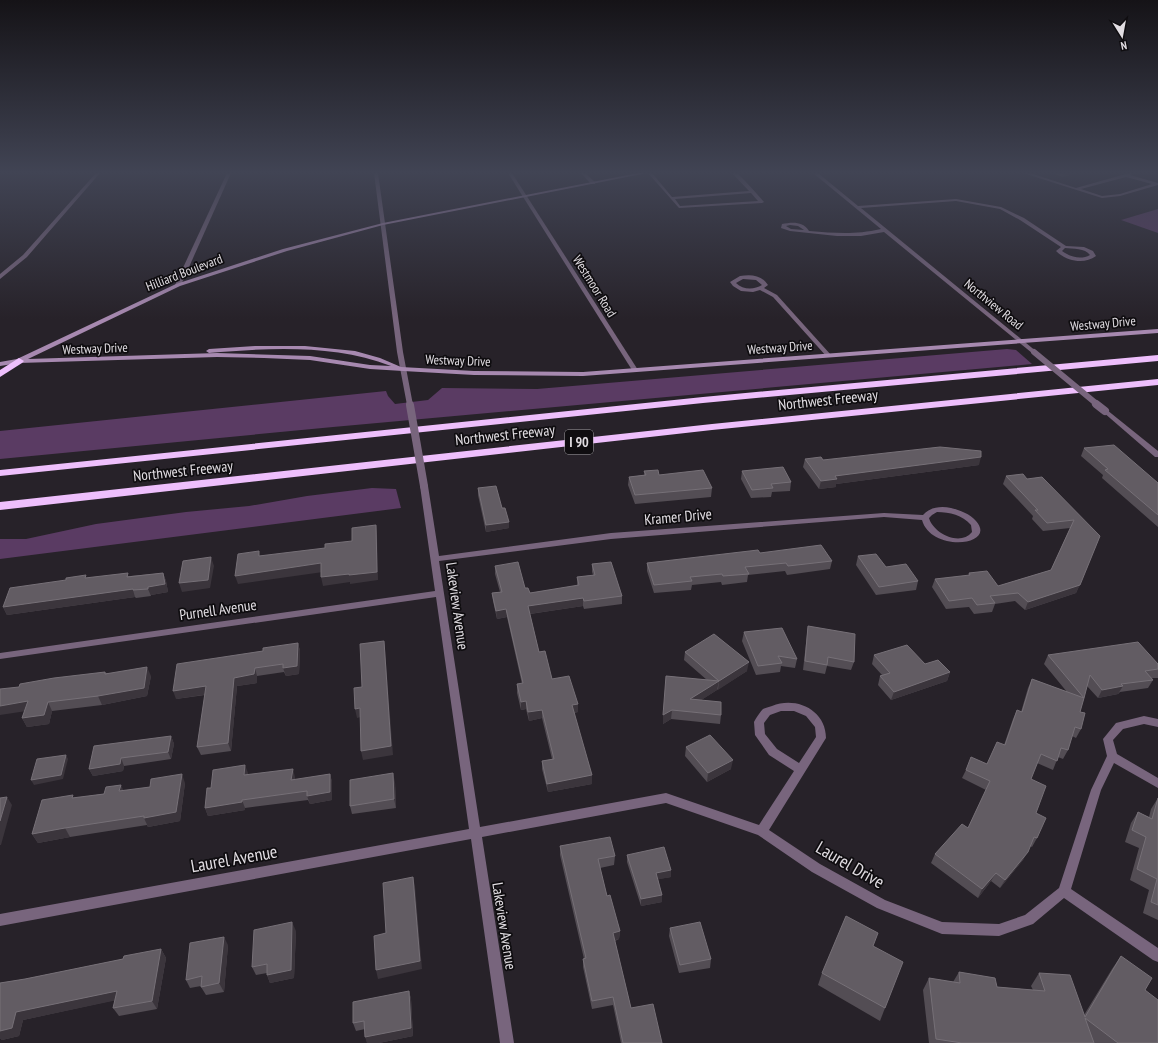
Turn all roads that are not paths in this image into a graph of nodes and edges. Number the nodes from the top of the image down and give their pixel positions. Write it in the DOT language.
graph roads {
  1 [pos="55,222"];
  2 [pos="207,222"];
  3 [pos="395,222"];
  4 [pos="541,222"];
  5 [pos="875,222"];
  6 [pos="1026,222"];
  7 [pos="383,224"];
  8 [pos="885,230"];
  9 [pos="807,231"];
  10 [pos="1065,247"];
  11 [pos="0,277"];
  12 [pos="178,285"];
  13 [pos="760,288"];
  14 [pos="1158,331"];
  15 [pos="1021,342"];
  16 [pos="828,356"];
  17 [pos="172,357"];
  18 [pos="1158,358"];
  19 [pos="19,362"];
  20 [pos="0,365"];
  21 [pos="403,369"];
  22 [pos="635,370"];
  23 [pos="0,374"];
  24 [pos="1158,382"];
  25 [pos="1158,455"];
  26 [pos="0,473"];
  27 [pos="0,506"];
  28 [pos="925,518"];
  29 [pos="435,559"];
  30 [pos="440,593"];
  31 [pos="0,656"];
  32 [pos="1158,723"];
  33 [pos="1112,756"];
  34 [pos="801,770"];
  35 [pos="1158,783"];
  36 [pos="762,831"];
  37 [pos="475,833"];
  38 [pos="1064,891"];
  39 [pos="0,920"];
  40 [pos="1158,956"];
  41 [pos="507,1043"];
  1 -- 11 [label="street"];
  2 -- 12 [label="street"];
  3 -- 7 [label="main road, Hilliard Boulevard"];
  4 -- 22 [label="street, Westmoor Road"];
  5 -- 8 [label="street, Northview Road"];
  6 -- 10 [label="street"];
  7 -- 12 [label="main road, Hilliard Boulevard"];
  7 -- 21 [label="street, Lakeview Avenue"];
  8 -- 9 [label="street"];
  8 -- 15 [label="street, Northview Road"];
  10 -- 10 [label="street"];
  12 -- 19 [label="main road, Hilliard Boulevard"];
  13 -- 13 [label="street"];
  13 -- 16 [label="street"];
  14 -- 15 [label="main road, Westway Drive"];
  15 -- 16 [label="main road, Westway Drive"];
  15 -- 25 [label="street, Northview Road, bridge"];
  16 -- 22 [label="main road, Westway Drive"];
  17 -- 19 [label="main road, Westway Drive"];
  17 -- 21 [label="main road, Westway Drive"];
  17 -- 21 [label="main road, Westway Drive"];
  18 -- 26 [label="highway, Northwest Freeway / I 90"];
  19 -- 20 [label="highway"];
  19 -- 23 [label="highway"];
  21 -- 22 [label="main road, Westway Drive"];
  21 -- 29 [label="street, Lakeview Avenue, bridge"];
  24 -- 27 [label="highway, Northwest Freeway / I 90"];
  28 -- 28 [label="street, Kramer Drive"];
  28 -- 29 [label="street, Kramer Drive"];
  29 -- 30 [label="street, Lakeview Avenue"];
  30 -- 31 [label="street, Purnell Avenue"];
  30 -- 37 [label="street, Lakeview Avenue"];
  32 -- 33 [label="street"];
  33 -- 35 [label="street"];
  33 -- 38 [label="street"];
  34 -- 34 [label="street"];
  34 -- 36 [label="street"];
  36 -- 37 [label="street, Laurel Drive"];
  36 -- 38 [label="street, Laurel Drive"];
  37 -- 39 [label="street, Laurel Avenue"];
  37 -- 41 [label="street, Lakeview Avenue"];
  38 -- 40 [label="street"];
}
